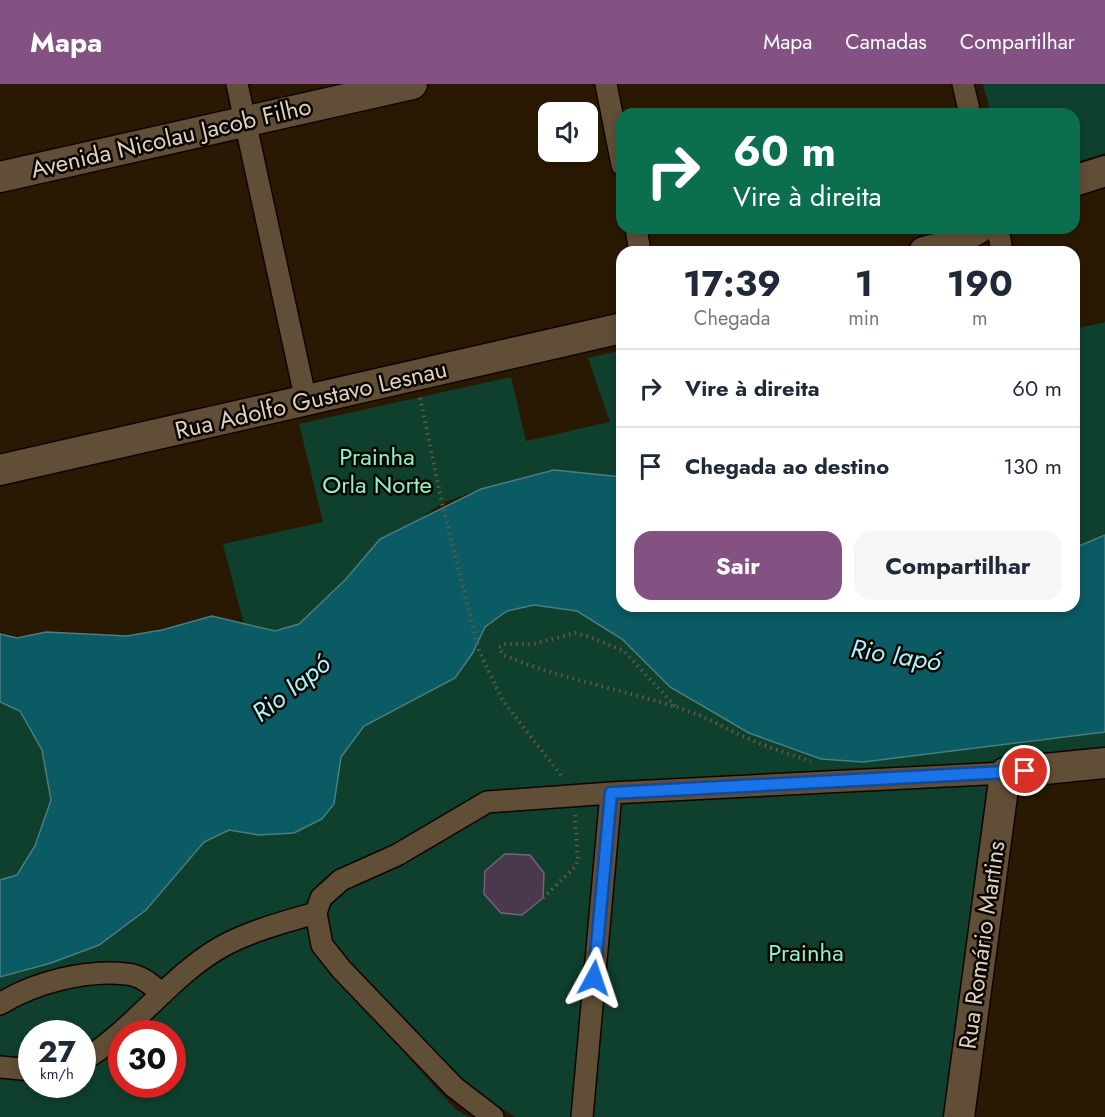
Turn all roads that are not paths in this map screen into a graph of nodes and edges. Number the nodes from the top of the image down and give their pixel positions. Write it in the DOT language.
graph roads {
  1 [pos="237,84"];
  2 [pos="412,84"];
  3 [pos="606,84"];
  4 [pos="963,84"];
  5 [pos="969,108"];
  6 [pos="245,122"];
  7 [pos="616,135"];
  8 [pos="1105,171"];
  9 [pos="0,177"];
  10 [pos="1080,179"];
  11 [pos="969,234"];
  12 [pos="946,246"];
  13 [pos="616,329"];
  14 [pos="306,401"];
  15 [pos="0,470"];
  16 [pos="1105,763"];
  17 [pos="1005,773"];
  18 [pos="611,793"];
  19 [pos="316,914"];
  20 [pos="162,994"];
  21 [pos="0,1004"];
  22 [pos="96,1051"];
  23 [pos="0,1067"];
  24 [pos="18,1069"];
  25 [pos="493,1117"];
  26 [pos="582,1117"];
  27 [pos="959,1117"];
  1 -- 6 [label="street"];
  2 -- 6 [label="street, Avenida Nicolau Jacob Filho"];
  3 -- 7 [label="street"];
  4 -- 5 [label="street"];
  6 -- 9 [label="street, Avenida Nicolau Jacob Filho"];
  6 -- 14 [label="street"];
  8 -- 10 [label="street"];
  11 -- 12 [label="street"];
  13 -- 14 [label="street, Rua Adolfo Gustavo Lesnau"];
  14 -- 15 [label="street, Rua Adolfo Gustavo Lesnau"];
  16 -- 17 [label="street"];
  17 -- 18 [label="street"];
  17 -- 27 [label="street, Rua Romário Martins"];
  18 -- 19 [label="street"];
  18 -- 26 [label="street"];
  19 -- 20 [label="street"];
  19 -- 25 [label="street"];
  20 -- 21 [label="street"];
  20 -- 22 [label="street"];
  23 -- 24 [label="street"];
}
